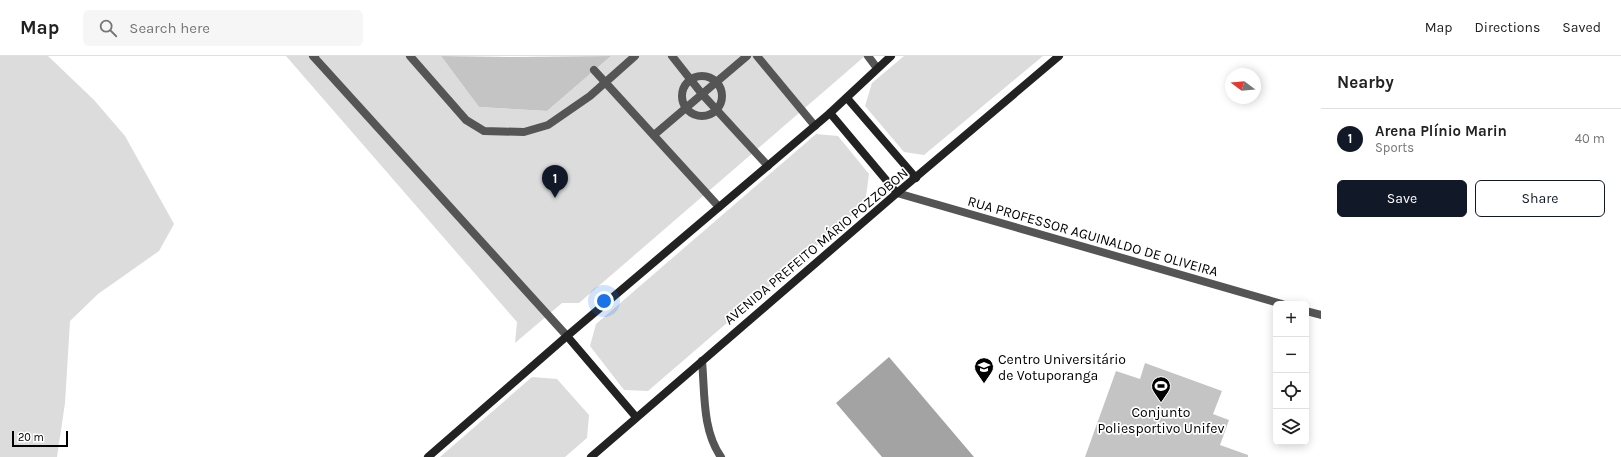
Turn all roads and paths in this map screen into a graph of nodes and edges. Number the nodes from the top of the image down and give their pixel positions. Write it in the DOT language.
graph roads {
  1 [pos="314,56"];
  2 [pos="410,56"];
  3 [pos="635,56"];
  4 [pos="672,56"];
  5 [pos="747,56"];
  6 [pos="757,56"];
  7 [pos="868,56"];
  8 [pos="891,56"];
  9 [pos="1059,56"];
  10 [pos="877,68"];
  11 [pos="594,70"];
  12 [pos="690,79"];
  13 [pos="605,82"];
  14 [pos="717,82"];
  15 [pos="702,94"];
  16 [pos="847,98"];
  17 [pos="686,108"];
  18 [pos="717,110"];
  19 [pos="830,113"];
  20 [pos="815,126"];
  21 [pos="654,135"];
  22 [pos="768,166"];
  23 [pos="916,178"];
  24 [pos="897,192"];
  25 [pos="719,207"];
  26 [pos="1273,301"];
  27 [pos="1309,312"];
  28 [pos="1321,315"];
  29 [pos="567,336"];
  30 [pos="702,361"];
  31 [pos="636,417"];
  32 [pos="428,457"];
  33 [pos="591,457"];
  34 [pos="721,457"];
  1 -- 29 [label="street"];
  2 -- 13 [label="street"];
  3 -- 13 [label="street"];
  4 -- 12 [label="street"];
  5 -- 14 [label="street"];
  6 -- 20 [label="street"];
  7 -- 10 [label="street"];
  8 -- 10 [label="street"];
  9 -- 23 [label="street, AVENIDA PREFEITO MÁRIO POZZOBON"];
  10 -- 16 [label="street"];
  11 -- 13 [label="street"];
  12 -- 14 [label="street"];
  12 -- 15 [label="street"];
  12 -- 17 [label="street"];
  13 -- 21 [label="street"];
  14 -- 15 [label="street"];
  14 -- 18 [label="street"];
  15 -- 17 [label="street"];
  15 -- 18 [label="street"];
  16 -- 19 [label="street"];
  16 -- 23 [label="street"];
  17 -- 18 [label="street"];
  17 -- 21 [label="street"];
  18 -- 22 [label="street"];
  19 -- 20 [label="street"];
  19 -- 24 [label="street"];
  20 -- 22 [label="street"];
  21 -- 25 [label="street"];
  22 -- 25 [label="street"];
  23 -- 24 [label="street, AVENIDA PREFEITO MÁRIO POZZOBON"];
  24 -- 26 [label="street, RUA PROFESSOR AGUINALDO DE OLIVEIRA"];
  24 -- 30 [label="street, AVENIDA PREFEITO MÁRIO POZZOBON"];
  25 -- 29 [label="street"];
  27 -- 28 [label="street"];
  29 -- 31 [label="street"];
  29 -- 32 [label="street"];
  30 -- 31 [label="street, AVENIDA PREFEITO MÁRIO POZZOBON"];
  30 -- 34 [label="street"];
  31 -- 33 [label="street, AVENIDA PREFEITO MÁRIO POZZOBON"];
}
